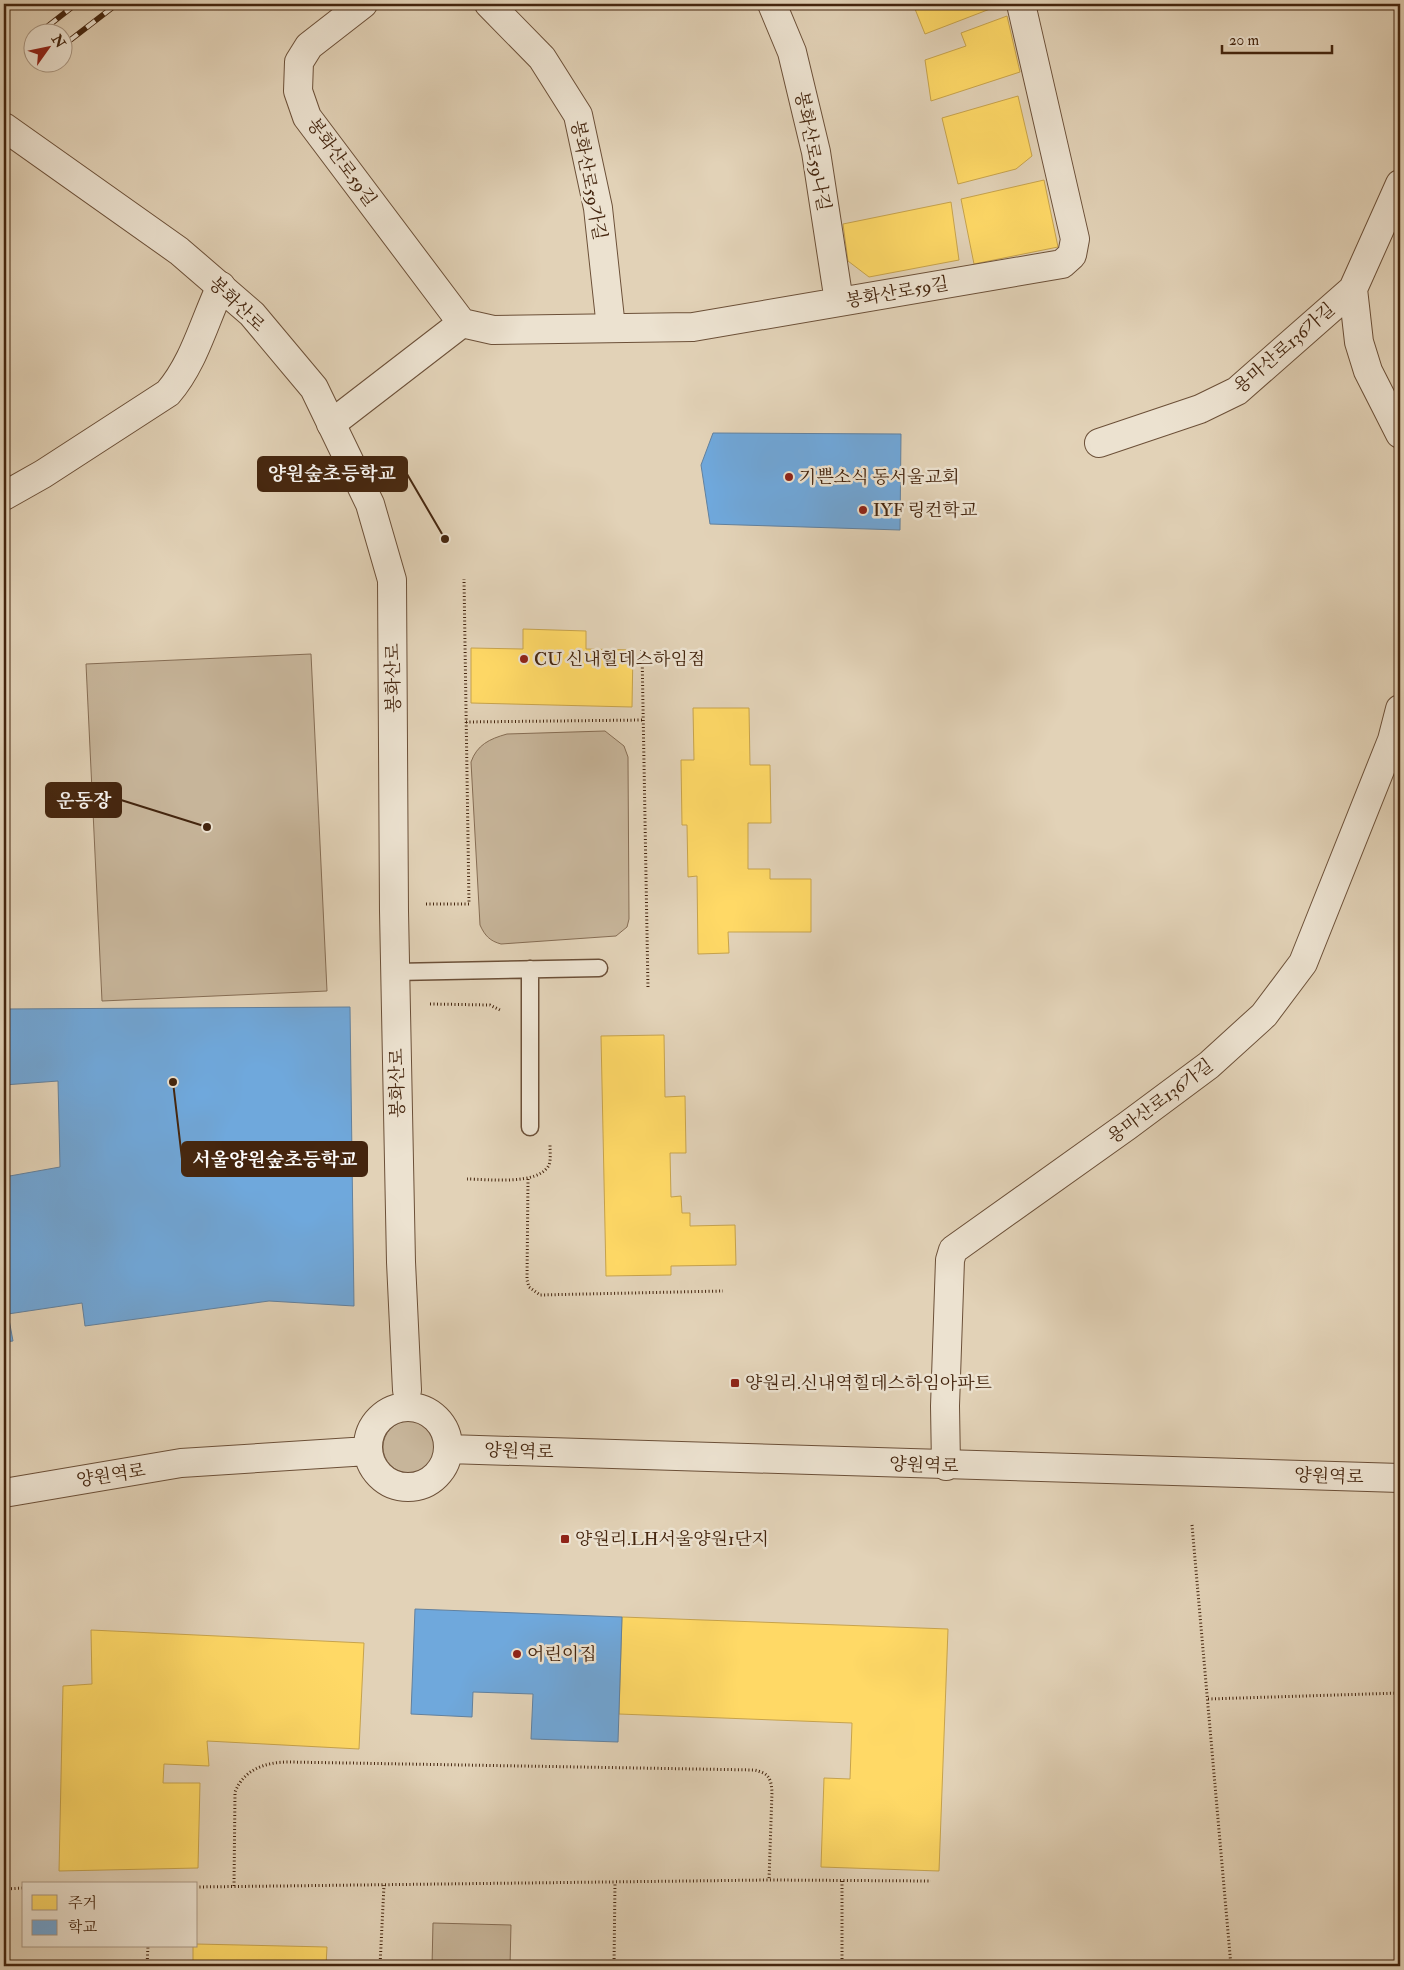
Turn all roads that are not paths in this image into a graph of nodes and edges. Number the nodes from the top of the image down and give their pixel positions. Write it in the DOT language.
graph roads {
  1 [pos="364,4"];
  2 [pos="489,4"];
  3 [pos="772,4"];
  4 [pos="1020,4"];
  5 [pos="4,127"];
  6 [pos="1400,184"];
  7 [pos="220,286"];
  8 [pos="1353,289"];
  9 [pos="839,302"];
  10 [pos="462,323"];
  11 [pos="611,328"];
  12 [pos="331,424"];
  13 [pos="1400,434"];
  14 [pos="1099,443"];
  15 [pos="4,496"];
  16 [pos="1400,710"];
  17 [pos="599,968"];
  18 [pos="530,969"];
  19 [pos="395,972"];
  20 [pos="530,1127"];
  21 [pos="407,1398"];
  22 [pos="448,1449"];
  23 [pos="368,1451"];
  24 [pos="946,1466"];
  25 [pos="1400,1478"];
  26 [pos="4,1493"];
  1 -- 10 [label="street, 봉화산로59길"];
  2 -- 11 [label="street, 봉화산로59가길"];
  3 -- 9 [label="street, 봉화산로59나길"];
  4 -- 9 [label="street, 봉화산로59길"];
  5 -- 7 [label="street, 봉화산로"];
  6 -- 8 [label="street, 용마산로136가길"];
  7 -- 12 [label="street, 봉화산로"];
  7 -- 15 [label="street"];
  8 -- 13 [label="street, 용마산로136가길"];
  8 -- 14 [label="street, 용마산로136가길"];
  9 -- 11 [label="street, 봉화산로59길"];
  10 -- 11 [label="street, 봉화산로59길"];
  10 -- 12 [label="street"];
  12 -- 19 [label="street, 봉화산로"];
  16 -- 24 [label="street, 용마산로136가길"];
  17 -- 18 [label="lane"];
  18 -- 19 [label="lane"];
  18 -- 20 [label="lane"];
  19 -- 21 [label="street, 봉화산로"];
  21 -- 22 [label="street"];
  21 -- 23 [label="street"];
  22 -- 23 [label="street"];
  22 -- 24 [label="street, 양원역로"];
  23 -- 26 [label="street, 양원역로"];
  24 -- 25 [label="street, 양원역로"];
}
